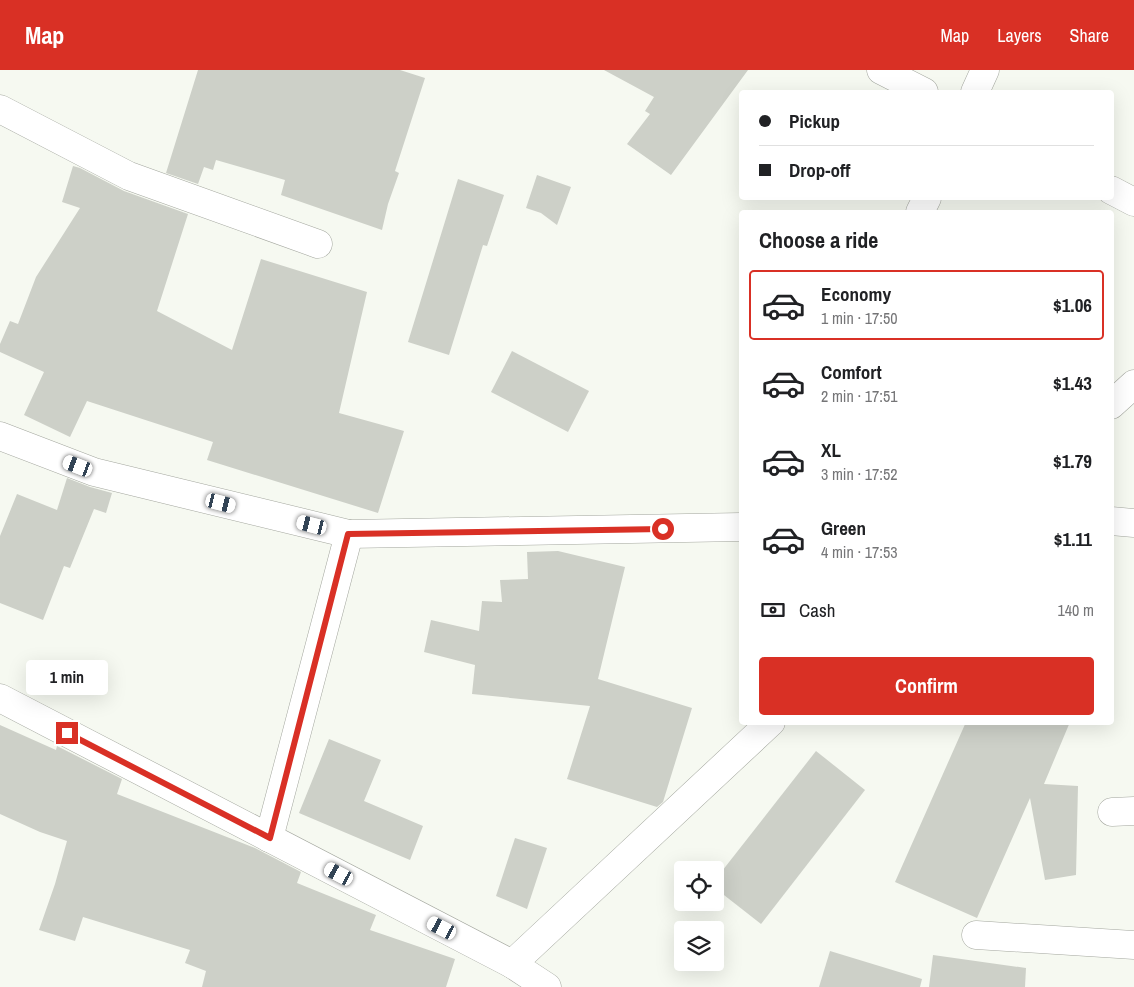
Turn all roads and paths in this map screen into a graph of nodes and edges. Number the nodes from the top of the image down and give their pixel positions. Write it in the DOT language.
graph roads {
  1 [pos="881,70"];
  2 [pos="985,70"];
  3 [pos="920,90"];
  4 [pos="976,90"];
  5 [pos="0,109"];
  6 [pos="1114,192"];
  7 [pos="1134,202"];
  8 [pos="318,244"];
  9 [pos="1134,384"];
  10 [pos="1114,402"];
  11 [pos="0,436"];
  12 [pos="1114,521"];
  13 [pos="1134,523"];
  14 [pos="739,527"];
  15 [pos="348,534"];
  16 [pos="0,698"];
  17 [pos="768,725"];
  18 [pos="270,838"];
  19 [pos="976,935"];
  20 [pos="1134,945"];
  21 [pos="512,964"];
  22 [pos="548,987"];
  1 -- 3 [label="street"];
  2 -- 4 [label="street"];
  5 -- 8 [label="street"];
  6 -- 7 [label="street"];
  9 -- 10 [label="street"];
  11 -- 15 [label="street"];
  12 -- 13 [label="street"];
  14 -- 15 [label="street"];
  15 -- 18 [label="street"];
  16 -- 18 [label="street"];
  17 -- 21 [label="street"];
  18 -- 21 [label="street"];
  19 -- 20 [label="street"];
  21 -- 22 [label="street"];
}
